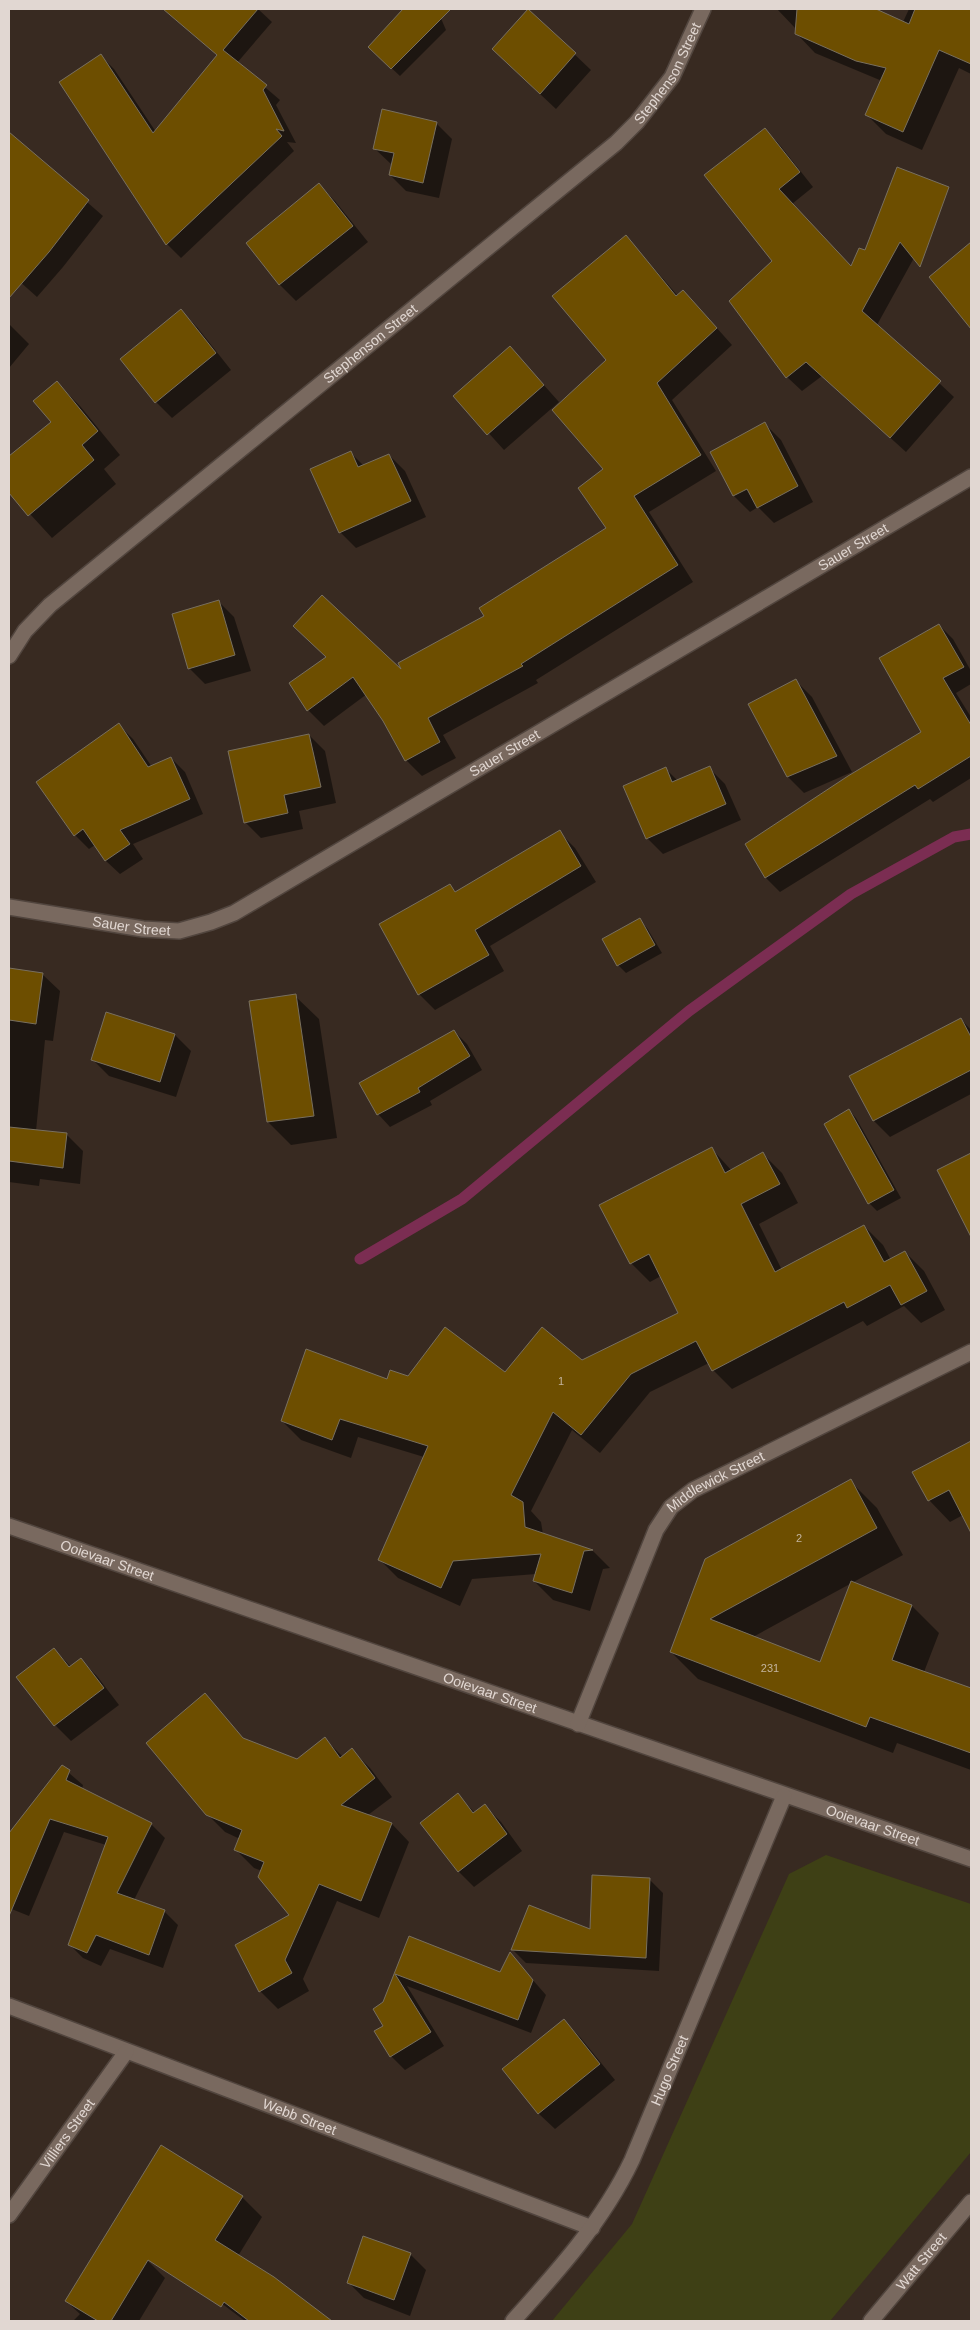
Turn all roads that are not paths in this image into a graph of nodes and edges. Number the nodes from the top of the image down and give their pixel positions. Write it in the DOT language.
graph roads {
  1 [pos="703,9"];
  2 [pos="971,477"];
  3 [pos="9,656"];
  4 [pos="9,907"];
  5 [pos="971,1352"];
  6 [pos="9,1526"];
  7 [pos="578,1724"];
  8 [pos="784,1796"];
  9 [pos="971,1859"];
  10 [pos="9,2006"];
  11 [pos="126,2052"];
  12 [pos="971,2202"];
  13 [pos="9,2215"];
  14 [pos="592,2228"];
  15 [pos="513,2321"];
  16 [pos="871,2321"];
  1 -- 3 [label="street, Stephenson Street"];
  2 -- 4 [label="street, Sauer Street"];
  5 -- 7 [label="street, Middlewick Street"];
  6 -- 7 [label="street, Ooievaar Street"];
  7 -- 8 [label="street, Ooievaar Street"];
  8 -- 9 [label="street, Ooievaar Street"];
  8 -- 14 [label="street, Hugo Street"];
  10 -- 11 [label="street, Webb Street"];
  11 -- 13 [label="street, Villiers Street"];
  11 -- 14 [label="street, Webb Street"];
  12 -- 16 [label="street, Watt Street"];
  14 -- 15 [label="street, Hugo Street"];
}
